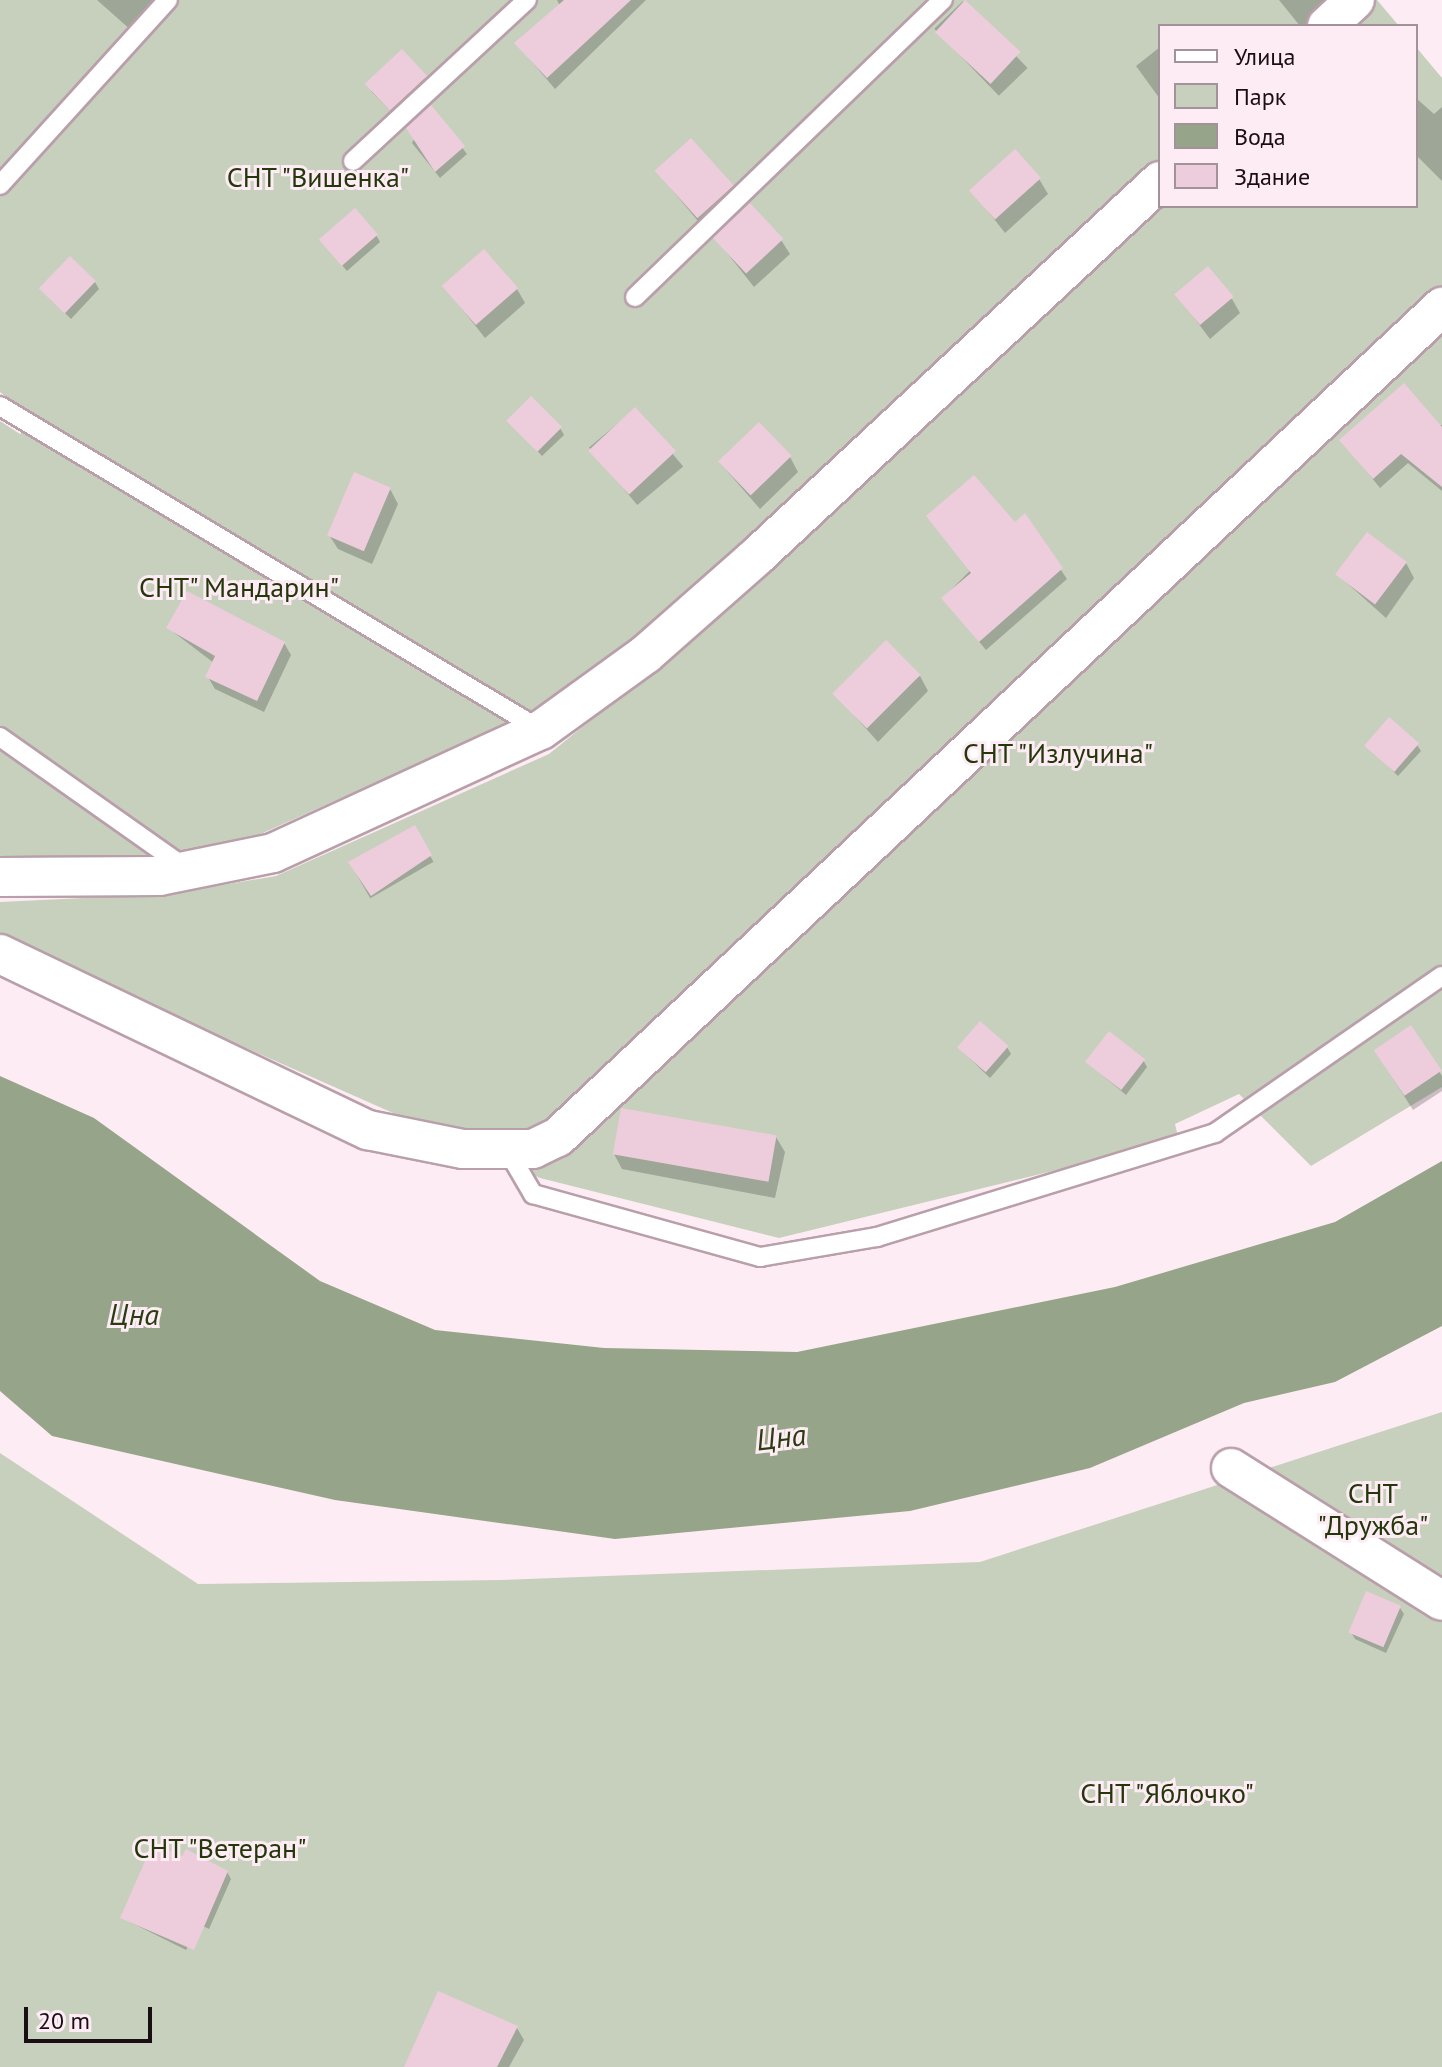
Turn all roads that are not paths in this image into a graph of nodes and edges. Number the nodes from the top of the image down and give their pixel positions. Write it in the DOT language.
graph roads {
  1 [pos="168,0"];
  2 [pos="527,0"];
  3 [pos="943,0"];
  4 [pos="1355,0"];
  5 [pos="1329,24"];
  6 [pos="353,161"];
  7 [pos="1158,183"];
  8 [pos="0,185"];
  9 [pos="635,297"];
  10 [pos="1442,307"];
  11 [pos="0,406"];
  12 [pos="541,730"];
  13 [pos="0,737"];
  14 [pos="192,872"];
  15 [pos="0,877"];
  16 [pos="0,954"];
  17 [pos="1442,976"];
  18 [pos="509,1153"];
  19 [pos="1231,1468"];
  20 [pos="1442,1601"];
  1 -- 8 [label="lane"];
  2 -- 6 [label="lane"];
  3 -- 9 [label="lane"];
  4 -- 5 [label="street"];
  7 -- 12 [label="street"];
  10 -- 18 [label="street"];
  11 -- 12 [label="lane"];
  12 -- 14 [label="street"];
  13 -- 14 [label="lane"];
  14 -- 15 [label="street"];
  16 -- 18 [label="street"];
  17 -- 18 [label="lane"];
  19 -- 20 [label="street"];
}
